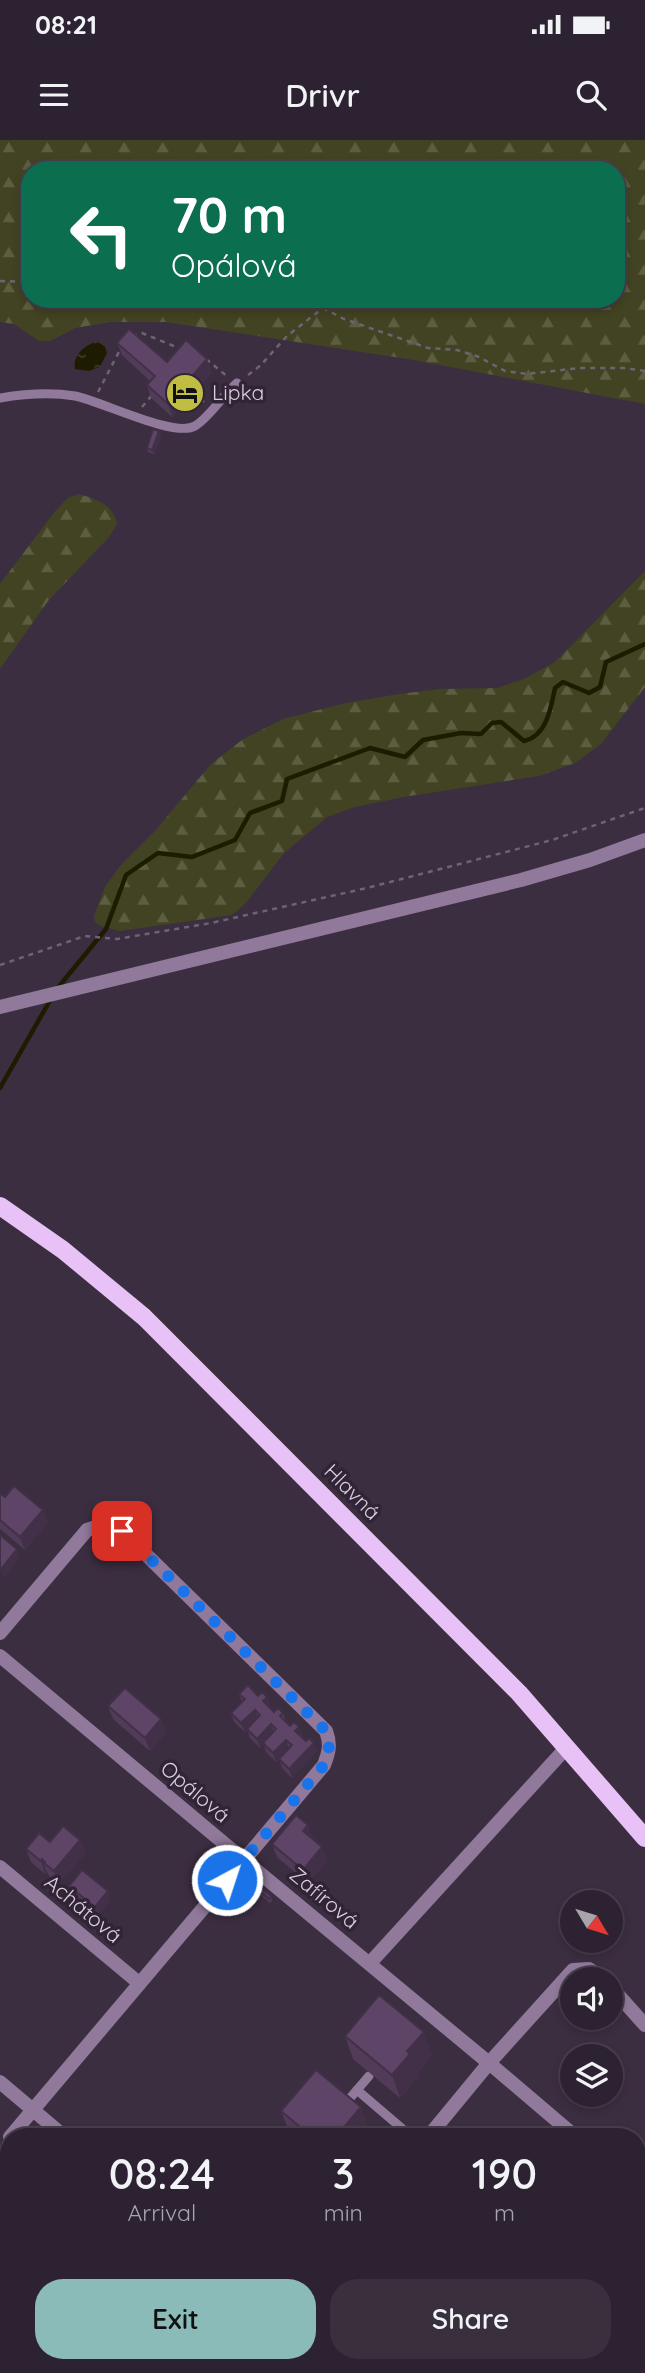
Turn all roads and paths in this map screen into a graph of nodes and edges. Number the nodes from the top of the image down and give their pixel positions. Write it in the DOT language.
graph roads {
  1 [pos="0,281"];
  2 [pos="21,282"];
  3 [pos="323,308"];
  4 [pos="188,350"];
  5 [pos="200,355"];
  6 [pos="645,370"];
  7 [pos="237,383"];
  8 [pos="158,388"];
  9 [pos="0,398"];
  10 [pos="93,401"];
  11 [pos="138,417"];
  12 [pos="645,808"];
  13 [pos="645,840"];
  14 [pos="0,965"];
  15 [pos="0,1007"];
  16 [pos="0,1206"];
  17 [pos="0,1633"];
  18 [pos="0,1656"];
  19 [pos="567,1747"];
  20 [pos="645,1838"];
  21 [pos="244,1860"];
  22 [pos="0,1867"];
  23 [pos="370,1964"];
  24 [pos="139,1983"];
  25 [pos="560,1983"];
  26 [pos="623,2000"];
  27 [pos="645,2025"];
  28 [pos="489,2063"];
  29 [pos="369,2076"];
  30 [pos="0,2082"];
  31 [pos="357,2090"];
  32 [pos="345,2104"];
  33 [pos="33,2110"];
  34 [pos="17,2128"];
  35 [pos="54,2128"];
  36 [pos="401,2128"];
  37 [pos="435,2128"];
  38 [pos="565,2128"];
  1 -- 2 [label="path"];
  3 -- 6 [label="path"];
  3 -- 7 [label="path"];
  4 -- 10 [label="path"];
  5 -- 7 [label="path"];
  7 -- 11 [label="lane"];
  8 -- 11 [label="path"];
  9 -- 10 [label="lane"];
  10 -- 11 [label="lane"];
  12 -- 14 [label="path"];
  13 -- 15 [label="street"];
  16 -- 19 [label="main road, Hlavná"];
  17 -- 21 [label="street"];
  18 -- 21 [label="street, Opálová"];
  19 -- 20 [label="main road, Hlavná"];
  19 -- 23 [label="street"];
  21 -- 23 [label="street, Zafírová"];
  21 -- 24 [label="street"];
  22 -- 24 [label="street, Achátová"];
  23 -- 28 [label="street, Zafírová"];
  24 -- 33 [label="street"];
  25 -- 28 [label="street"];
  26 -- 27 [label="street"];
  28 -- 37 [label="street"];
  28 -- 38 [label="street, Zafírová"];
  29 -- 31 [label="lane"];
  30 -- 33 [label="street"];
  31 -- 32 [label="lane"];
  31 -- 36 [label="lane"];
  33 -- 34 [label="street"];
  33 -- 35 [label="street"];
}
